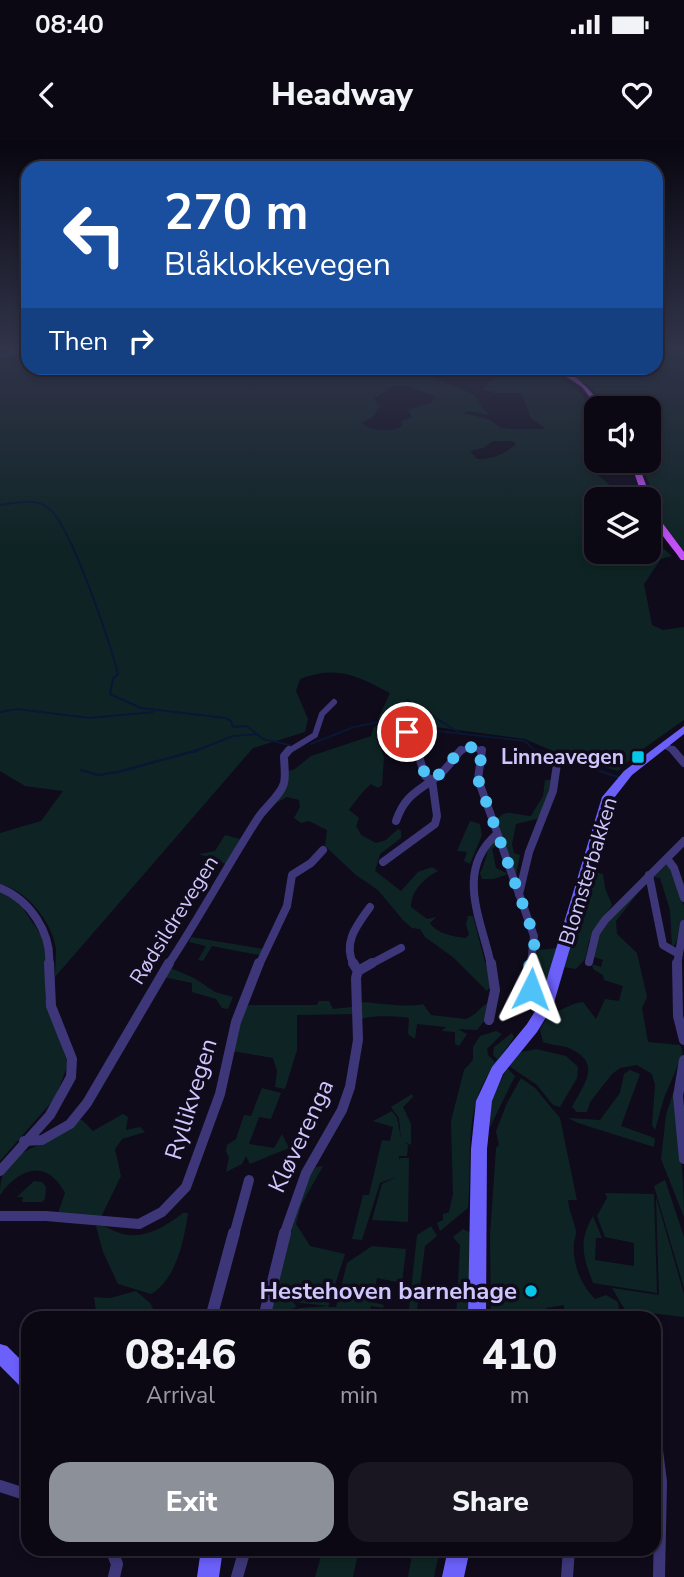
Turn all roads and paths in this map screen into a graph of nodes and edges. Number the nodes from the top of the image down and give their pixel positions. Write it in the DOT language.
graph roads {
  1 [pos="661,526"];
  2 [pos="684,558"];
  3 [pos="334,702"];
  4 [pos="684,729"];
  5 [pos="407,732"];
  6 [pos="664,745"];
  7 [pos="684,763"];
  8 [pos="557,764"];
  9 [pos="432,780"];
  10 [pos="396,821"];
  11 [pos="498,834"];
  12 [pos="684,841"];
  13 [pos="323,850"];
  14 [pos="668,860"];
  15 [pos="383,862"];
  16 [pos="649,875"];
  17 [pos="0,888"];
  18 [pos="519,894"];
  19 [pos="684,898"];
  20 [pos="370,907"];
  21 [pos="684,924"];
  22 [pos="401,948"];
  23 [pos="677,953"];
  24 [pos="589,962"];
  25 [pos="358,971"];
  26 [pos="549,998"];
  27 [pos="489,1020"];
  28 [pos="684,1040"];
  29 [pos="684,1060"];
  30 [pos="24,1141"];
  31 [pos="684,1159"];
  32 [pos="0,1171"];
  33 [pos="249,1180"];
  34 [pos="0,1216"];
  35 [pos="213,1311"];
  36 [pos="266,1311"];
  37 [pos="477,1311"];
  38 [pos="0,1353"];
  39 [pos="21,1373"];
  40 [pos="661,1475"];
  41 [pos="0,1486"];
  42 [pos="21,1493"];
  43 [pos="661,1514"];
  44 [pos="114,1556"];
  45 [pos="211,1556"];
  46 [pos="243,1556"];
  47 [pos="458,1556"];
  48 [pos="568,1556"];
  49 [pos="660,1556"];
  50 [pos="114,1577"];
  51 [pos="208,1577"];
  52 [pos="237,1577"];
  53 [pos="453,1577"];
  54 [pos="567,1577"];
  55 [pos="659,1577"];
  1 -- 2 [label="main road"];
  3 -- 30 [label="street, Rødsildrevegen"];
  4 -- 6 [label="street, Blomsterbakken"];
  5 -- 9 [label="street"];
  6 -- 7 [label="street"];
  6 -- 26 [label="street, Blomsterbakken"];
  8 -- 18 [label="street"];
  9 -- 10 [label="street"];
  9 -- 11 [label="street"];
  9 -- 15 [label="street"];
  11 -- 18 [label="street"];
  11 -- 27 [label="street"];
  12 -- 14 [label="street"];
  13 -- 34 [label="street, Ryllikvegen"];
  14 -- 16 [label="street"];
  14 -- 19 [label="street"];
  16 -- 23 [label="street"];
  16 -- 24 [label="street"];
  17 -- 30 [label="street"];
  18 -- 26 [label="street"];
  20 -- 25 [label="street, Kløverenga"];
  21 -- 23 [label="street"];
  22 -- 25 [label="street"];
  23 -- 28 [label="street"];
  25 -- 36 [label="street, Kløverenga"];
  26 -- 37 [label="street, Blomsterbakken"];
  29 -- 31 [label="street"];
  30 -- 32 [label="street"];
  33 -- 35 [label="street, Kløverenga"];
  38 -- 39 [label="street"];
  40 -- 43 [label="street"];
  41 -- 42 [label="street"];
  44 -- 50 [label="street"];
  45 -- 51 [label="street"];
  46 -- 52 [label="street"];
  47 -- 53 [label="street"];
  48 -- 54 [label="street"];
  49 -- 55 [label="street"];
}
